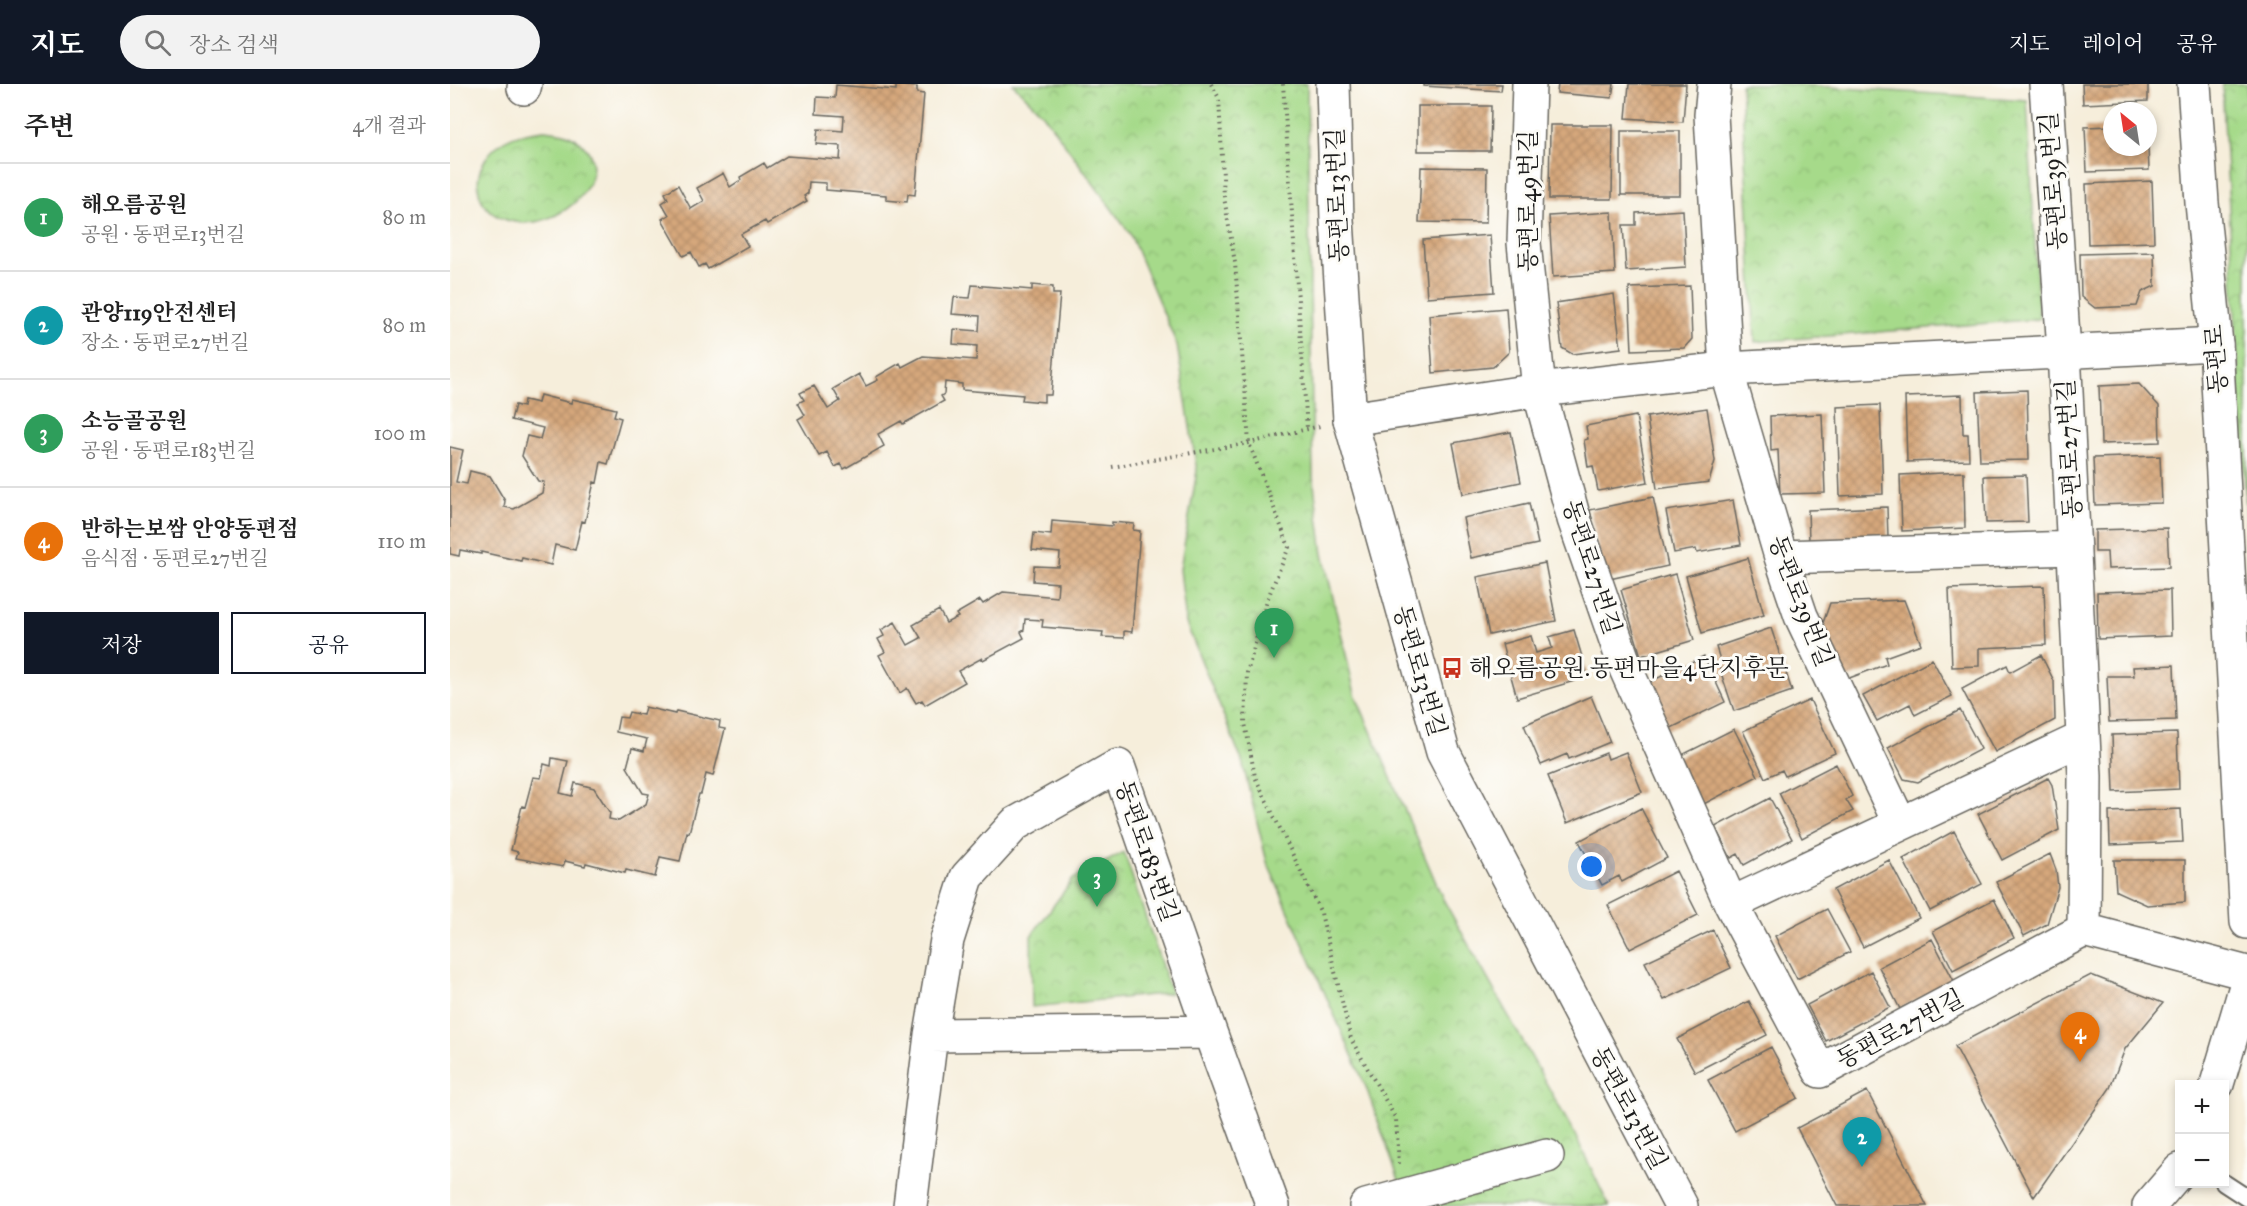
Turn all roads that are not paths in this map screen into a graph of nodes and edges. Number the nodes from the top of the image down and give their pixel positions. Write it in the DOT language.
graph roads {
  1 [pos="1333,84"];
  2 [pos="1529,84"];
  3 [pos="1714,84"];
  4 [pos="2046,84"];
  5 [pos="2194,84"];
  6 [pos="2216,344"];
  7 [pos="2064,351"];
  8 [pos="1726,369"];
  9 [pos="1539,390"];
  10 [pos="1350,419"];
  11 [pos="2074,548"];
  12 [pos="1781,557"];
  13 [pos="2083,738"];
  14 [pos="1900,824"];
  15 [pos="1731,904"];
  16 [pos="2247,922"];
  17 [pos="2084,930"];
  18 [pos="2247,973"];
  19 [pos="2247,983"];
  20 [pos="1210,1032"];
  21 [pos="931,1035"];
  22 [pos="2218,1080"];
  23 [pos="1547,1156"];
  24 [pos="2175,1176"];
  25 [pos="2229,1186"];
  26 [pos="2247,1197"];
  27 [pos="910,1206"];
  28 [pos="1274,1206"];
  29 [pos="1366,1206"];
  30 [pos="1681,1206"];
  31 [pos="2149,1206"];
  1 -- 10 [label="street, 동편로13번길"];
  2 -- 9 [label="street, 동편로49번길"];
  3 -- 8 [label="street, 동편로39번길"];
  4 -- 7 [label="street, 동편로39번길"];
  5 -- 6 [label="street, 동편로"];
  6 -- 7 [label="street"];
  6 -- 16 [label="street, 동편로"];
  7 -- 8 [label="street"];
  7 -- 11 [label="street, 동편로27번길"];
  8 -- 9 [label="street"];
  8 -- 12 [label="street, 동편로39번길"];
  9 -- 10 [label="street"];
  9 -- 15 [label="street, 동편로27번길"];
  10 -- 30 [label="street, 동편로13번길"];
  11 -- 12 [label="street, 동편로27번길"];
  11 -- 13 [label="street, 동편로27번길"];
  12 -- 14 [label="street, 동편로39번길"];
  13 -- 14 [label="street"];
  13 -- 17 [label="street, 동편로27번길"];
  14 -- 15 [label="street"];
  15 -- 17 [label="street, 동편로27번길"];
  17 -- 18 [label="street"];
  19 -- 22 [label="street"];
  20 -- 21 [label="street"];
  20 -- 21 [label="street, 동편로183번길"];
  20 -- 28 [label="street, 동편로183번길"];
  21 -- 27 [label="street, 동편로183번길"];
  23 -- 29 [label="street"];
  24 -- 31 [label="street"];
  25 -- 26 [label="lane"];
}
